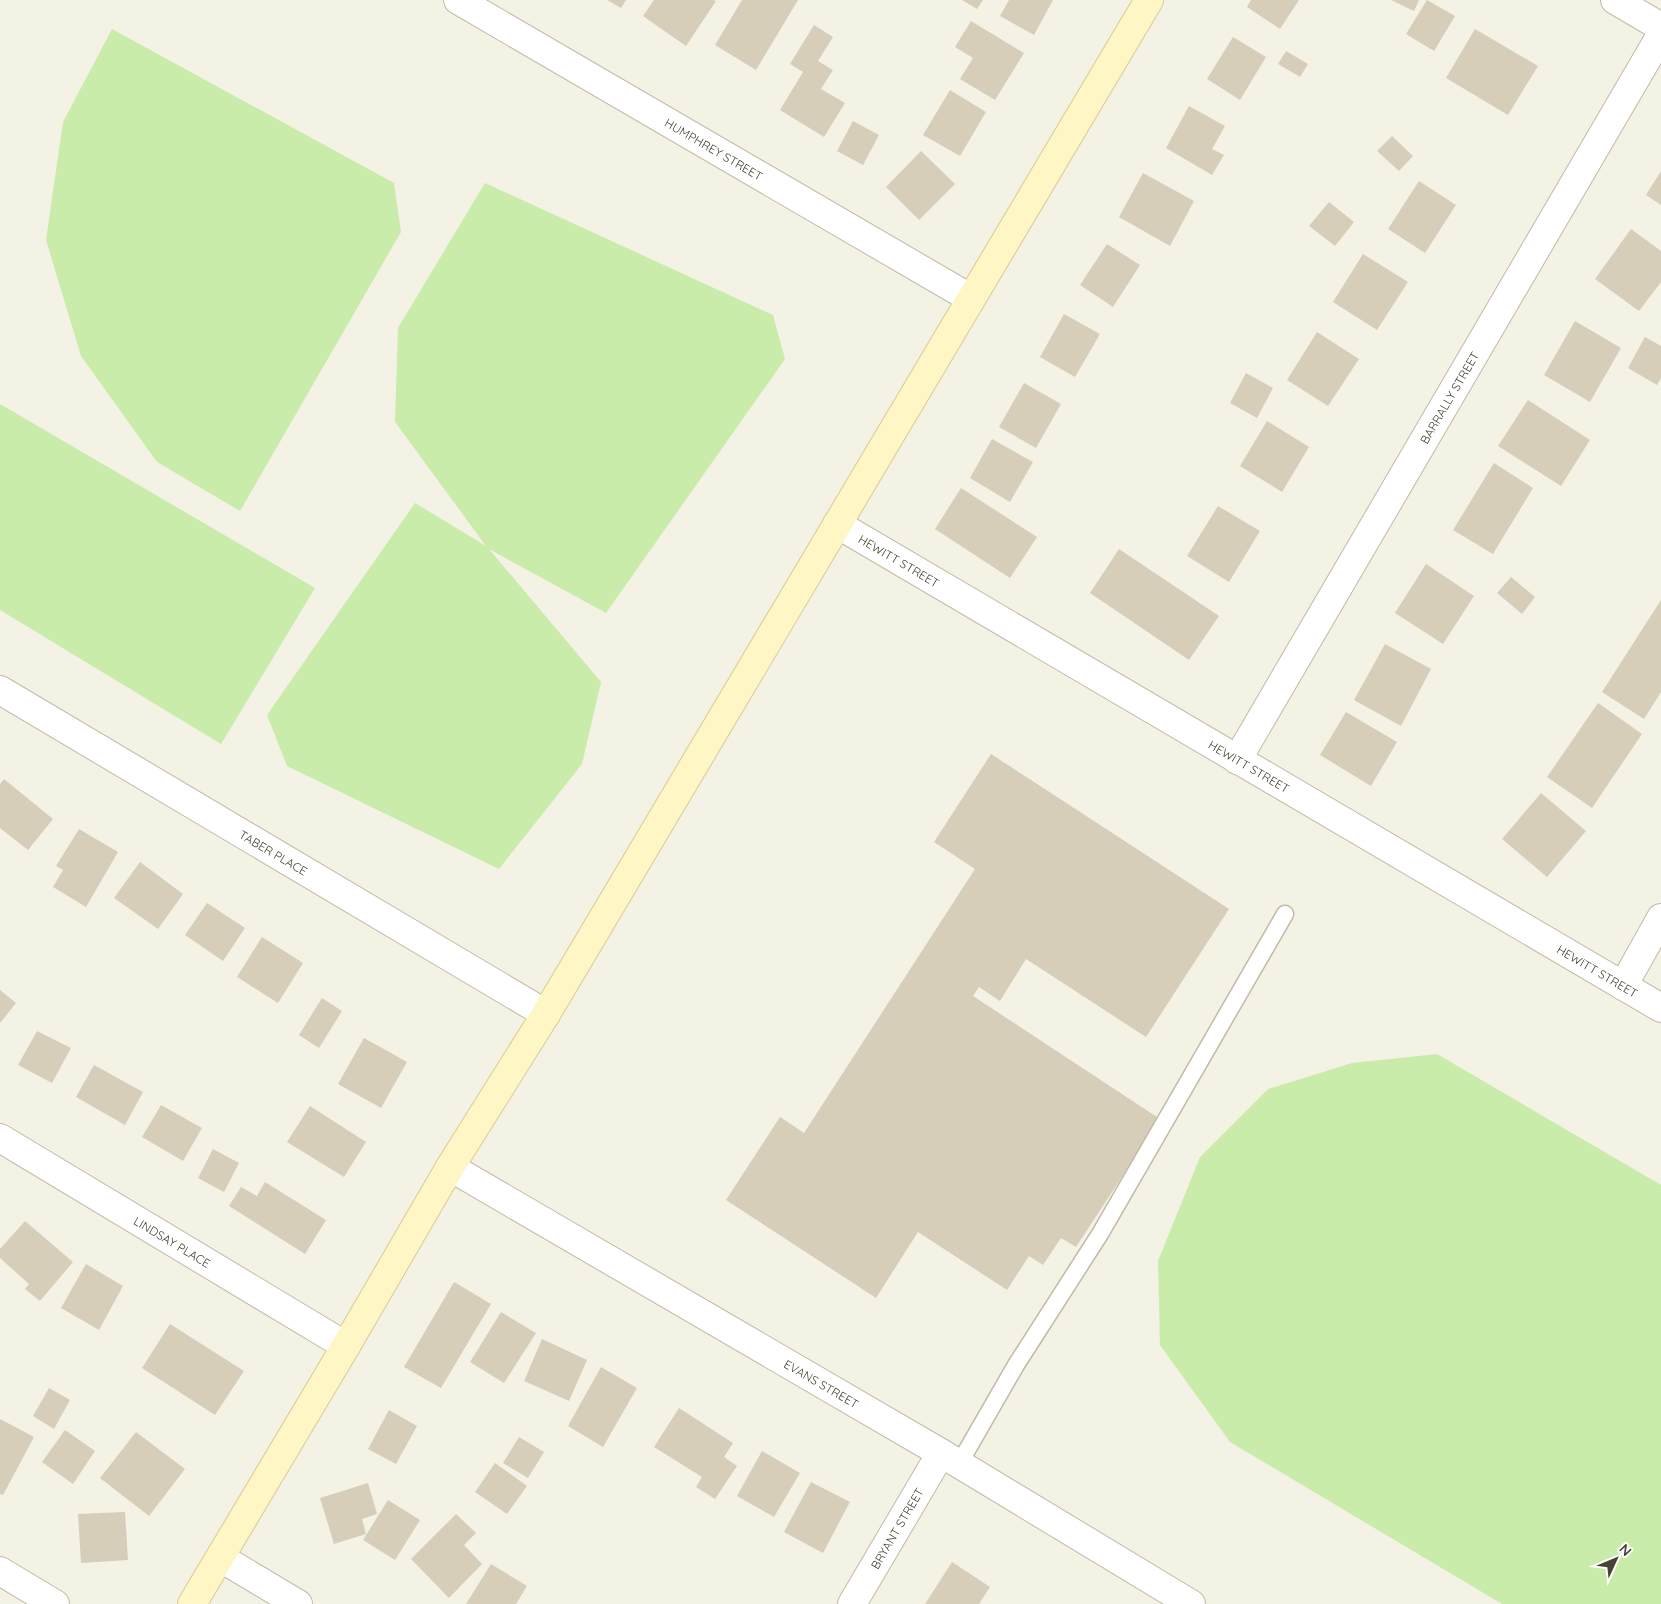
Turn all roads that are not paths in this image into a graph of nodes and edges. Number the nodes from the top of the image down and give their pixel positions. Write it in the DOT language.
graph roads {
  1 [pos="458,0"];
  2 [pos="1149,0"];
  3 [pos="1615,0"];
  4 [pos="1661,27"];
  5 [pos="1661,35"];
  6 [pos="970,298"];
  7 [pos="837,524"];
  8 [pos="0,690"];
  9 [pos="1237,760"];
  10 [pos="1285,914"];
  11 [pos="1661,918"];
  12 [pos="1623,986"];
  13 [pos="1661,1008"];
  14 [pos="546,1014"];
  15 [pos="0,1138"];
  16 [pos="450,1167"];
  17 [pos="346,1346"];
  18 [pos="950,1458"];
  19 [pos="221,1558"];
  20 [pos="0,1571"];
  21 [pos="55,1604"];
  22 [pos="192,1604"];
  23 [pos="298,1604"];
  24 [pos="852,1604"];
  25 [pos="1191,1604"];
  1 -- 6 [label="street, HUMPHREY STREET"];
  2 -- 6 [label="street"];
  3 -- 4 [label="street"];
  5 -- 9 [label="street, BARRALLY STREET"];
  6 -- 7 [label="street"];
  7 -- 9 [label="street, HEWITT STREET"];
  7 -- 14 [label="street"];
  8 -- 14 [label="street, TABER PLACE"];
  9 -- 12 [label="street, HEWITT STREET"];
  10 -- 18 [label="lane"];
  11 -- 12 [label="street"];
  12 -- 13 [label="street, HEWITT STREET"];
  14 -- 16 [label="street"];
  15 -- 17 [label="street, LINDSAY PLACE"];
  16 -- 17 [label="street"];
  16 -- 18 [label="street, EVANS STREET"];
  17 -- 19 [label="street"];
  18 -- 24 [label="street, BRYANT STREET"];
  18 -- 25 [label="street, EVANS STREET"];
  19 -- 22 [label="street"];
  19 -- 23 [label="street"];
  20 -- 21 [label="street"];
}
